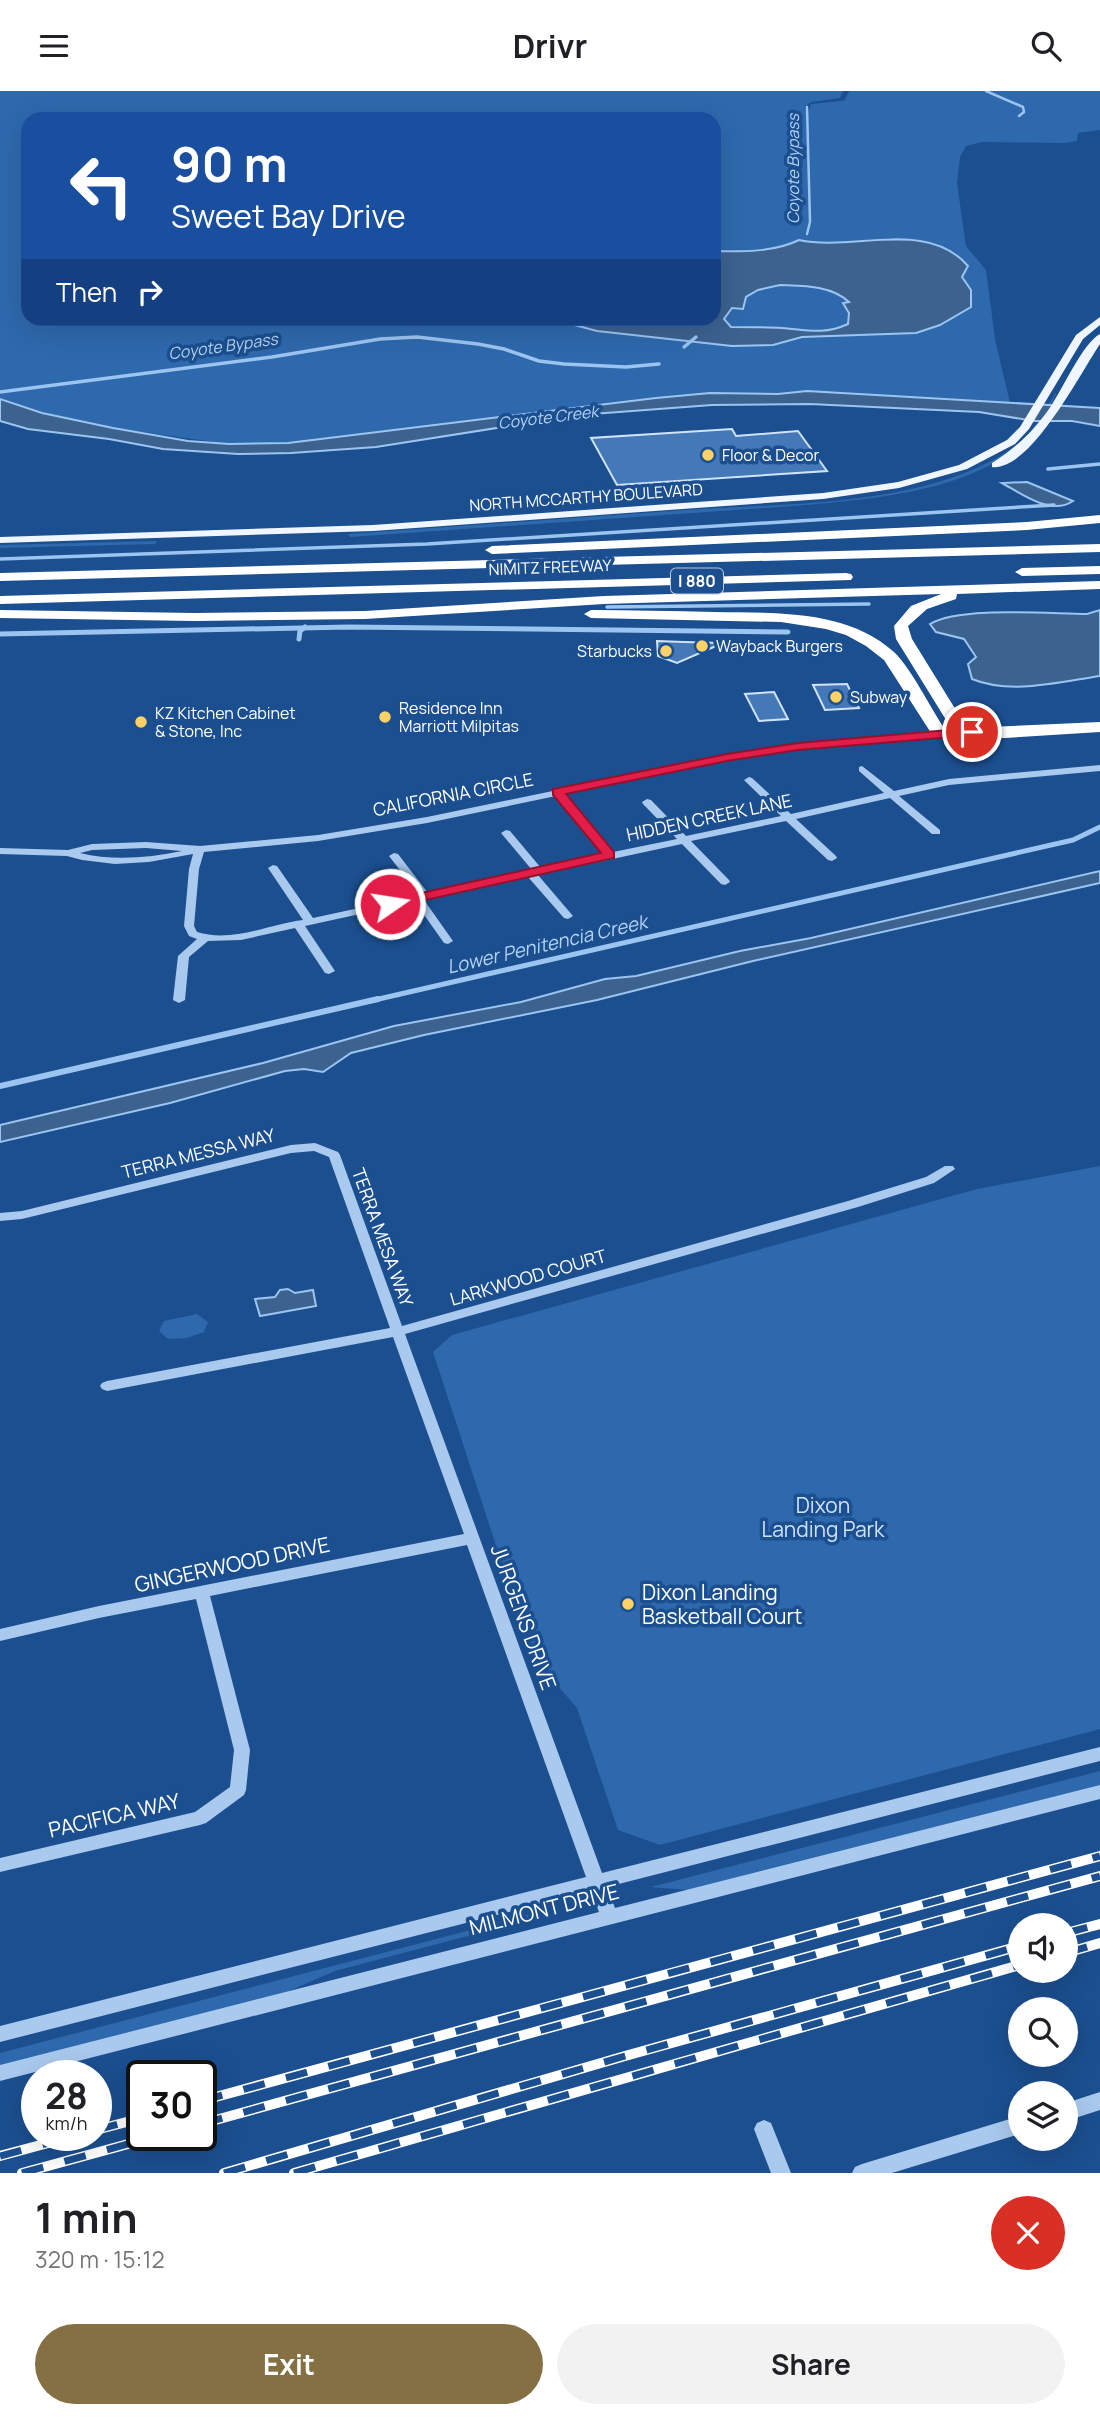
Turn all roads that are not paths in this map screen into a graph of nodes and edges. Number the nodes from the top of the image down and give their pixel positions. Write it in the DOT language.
graph roads {
  1 [pos="1100,320"];
  2 [pos="1084,331"];
  3 [pos="1100,335"];
  4 [pos="1100,519"];
  5 [pos="540,521"];
  6 [pos="1100,540"];
  7 [pos="1,545"];
  8 [pos="1100,548"];
  9 [pos="755,557"];
  10 [pos="225,570"];
  11 [pos="1100,570"];
  12 [pos="989,573"];
  13 [pos="0,576"];
  14 [pos="864,576"];
  15 [pos="1100,586"];
  16 [pos="0,600"];
  17 [pos="435,611"];
  18 [pos="0,614"];
  19 [pos="1100,713"];
  20 [pos="1100,727"];
  21 [pos="961,732"];
  22 [pos="939,733"];
  23 [pos="1100,768"];
  24 [pos="862,769"];
  25 [pos="749,780"];
  26 [pos="558,792"];
  27 [pos="892,795"];
  28 [pos="647,802"];
  29 [pos="789,818"];
  30 [pos="936,832"];
  31 [pos="506,833"];
  32 [pos="685,841"];
  33 [pos="200,849"];
  34 [pos="0,851"];
  35 [pos="610,855"];
  36 [pos="394,856"];
  37 [pos="832,858"];
  38 [pos="273,868"];
  39 [pos="534,872"];
  40 [pos="724,881"];
  41 [pos="421,897"];
  42 [pos="568,916"];
  43 [pos="304,923"];
  44 [pos="205,938"];
  45 [pos="448,941"];
  46 [pos="329,971"];
  47 [pos="180,1000"];
  48 [pos="334,1155"];
  49 [pos="949,1169"];
  50 [pos="0,1217"];
  51 [pos="399,1331"];
  52 [pos="107,1386"];
  53 [pos="473,1538"];
  54 [pos="202,1593"];
  55 [pos="0,1635"];
  56 [pos="1100,1754"];
  57 [pos="1100,1792"];
  58 [pos="0,1865"];
  59 [pos="597,1881"];
  60 [pos="609,1916"];
  61 [pos="0,2034"];
  62 [pos="0,2073"];
  63 [pos="1100,2101"];
  64 [pos="1078,2108"];
  65 [pos="764,2129"];
  66 [pos="1008,2129"];
  67 [pos="781,2173"];
  68 [pos="862,2173"];
  1 -- 2 [label="main road, NORTH MCCARTHY BOULEVARD"];
  2 -- 3 [label="main road"];
  2 -- 5 [label="main road, NORTH MCCARTHY BOULEVARD"];
  3 -- 5 [label="main road, NORTH MCCARTHY BOULEVARD"];
  4 -- 10 [label="highway"];
  5 -- 7 [label="main road, NORTH MCCARTHY BOULEVARD"];
  6 -- 9 [label="highway"];
  8 -- 9 [label="highway, NIMITZ FREEWAY / I 880"];
  9 -- 10 [label="highway, NIMITZ FREEWAY / I 880"];
  10 -- 13 [label="highway, NIMITZ FREEWAY / I 880"];
  11 -- 12 [label="highway"];
  14 -- 16 [label="highway, NIMITZ FREEWAY / I 880"];
  15 -- 17 [label="highway"];
  15 -- 21 [label="highway"];
  17 -- 18 [label="highway"];
  17 -- 22 [label="highway"];
  19 -- 21 [label="highway, CALIFORNIA CIRCLE"];
  20 -- 21 [label="highway, CALIFORNIA CIRCLE"];
  21 -- 22 [label="highway, CALIFORNIA CIRCLE"];
  22 -- 26 [label="street, CALIFORNIA CIRCLE"];
  23 -- 27 [label="street, HIDDEN CREEK LANE"];
  24 -- 27 [label="street"];
  25 -- 29 [label="street"];
  26 -- 33 [label="street, CALIFORNIA CIRCLE"];
  26 -- 35 [label="street"];
  27 -- 29 [label="street, HIDDEN CREEK LANE"];
  27 -- 30 [label="street"];
  28 -- 32 [label="street"];
  29 -- 32 [label="street, HIDDEN CREEK LANE"];
  29 -- 37 [label="street"];
  31 -- 39 [label="street"];
  32 -- 35 [label="street, HIDDEN CREEK LANE"];
  32 -- 40 [label="street"];
  33 -- 34 [label="street, CALIFORNIA CIRCLE"];
  33 -- 44 [label="street"];
  35 -- 39 [label="street, HIDDEN CREEK LANE"];
  36 -- 41 [label="street"];
  38 -- 43 [label="street"];
  39 -- 41 [label="street, HIDDEN CREEK LANE"];
  39 -- 42 [label="street"];
  41 -- 43 [label="street, HIDDEN CREEK LANE"];
  41 -- 45 [label="street"];
  43 -- 44 [label="street, HIDDEN CREEK LANE"];
  43 -- 46 [label="street"];
  44 -- 47 [label="street"];
  48 -- 50 [label="street, TERRA MESSA WAY"];
  48 -- 51 [label="street, TERRA MESA WAY"];
  49 -- 51 [label="street, LARKWOOD COURT"];
  51 -- 52 [label="street, LARKWOOD COURT"];
  51 -- 53 [label="street, JURGENS DRIVE"];
  53 -- 54 [label="street, GINGERWOOD DRIVE"];
  53 -- 59 [label="street, JURGENS DRIVE"];
  54 -- 55 [label="street, GINGERWOOD DRIVE"];
  54 -- 58 [label="street, PACIFICA WAY"];
  56 -- 59 [label="street, MILMONT DRIVE"];
  57 -- 60 [label="street, MILMONT DRIVE"];
  59 -- 60 [label="street, JURGENS DRIVE"];
  59 -- 61 [label="street, MILMONT DRIVE"];
  60 -- 62 [label="street, MILMONT DRIVE"];
  63 -- 64 [label="street"];
  65 -- 67 [label="street"];
  66 -- 68 [label="street"];
}
